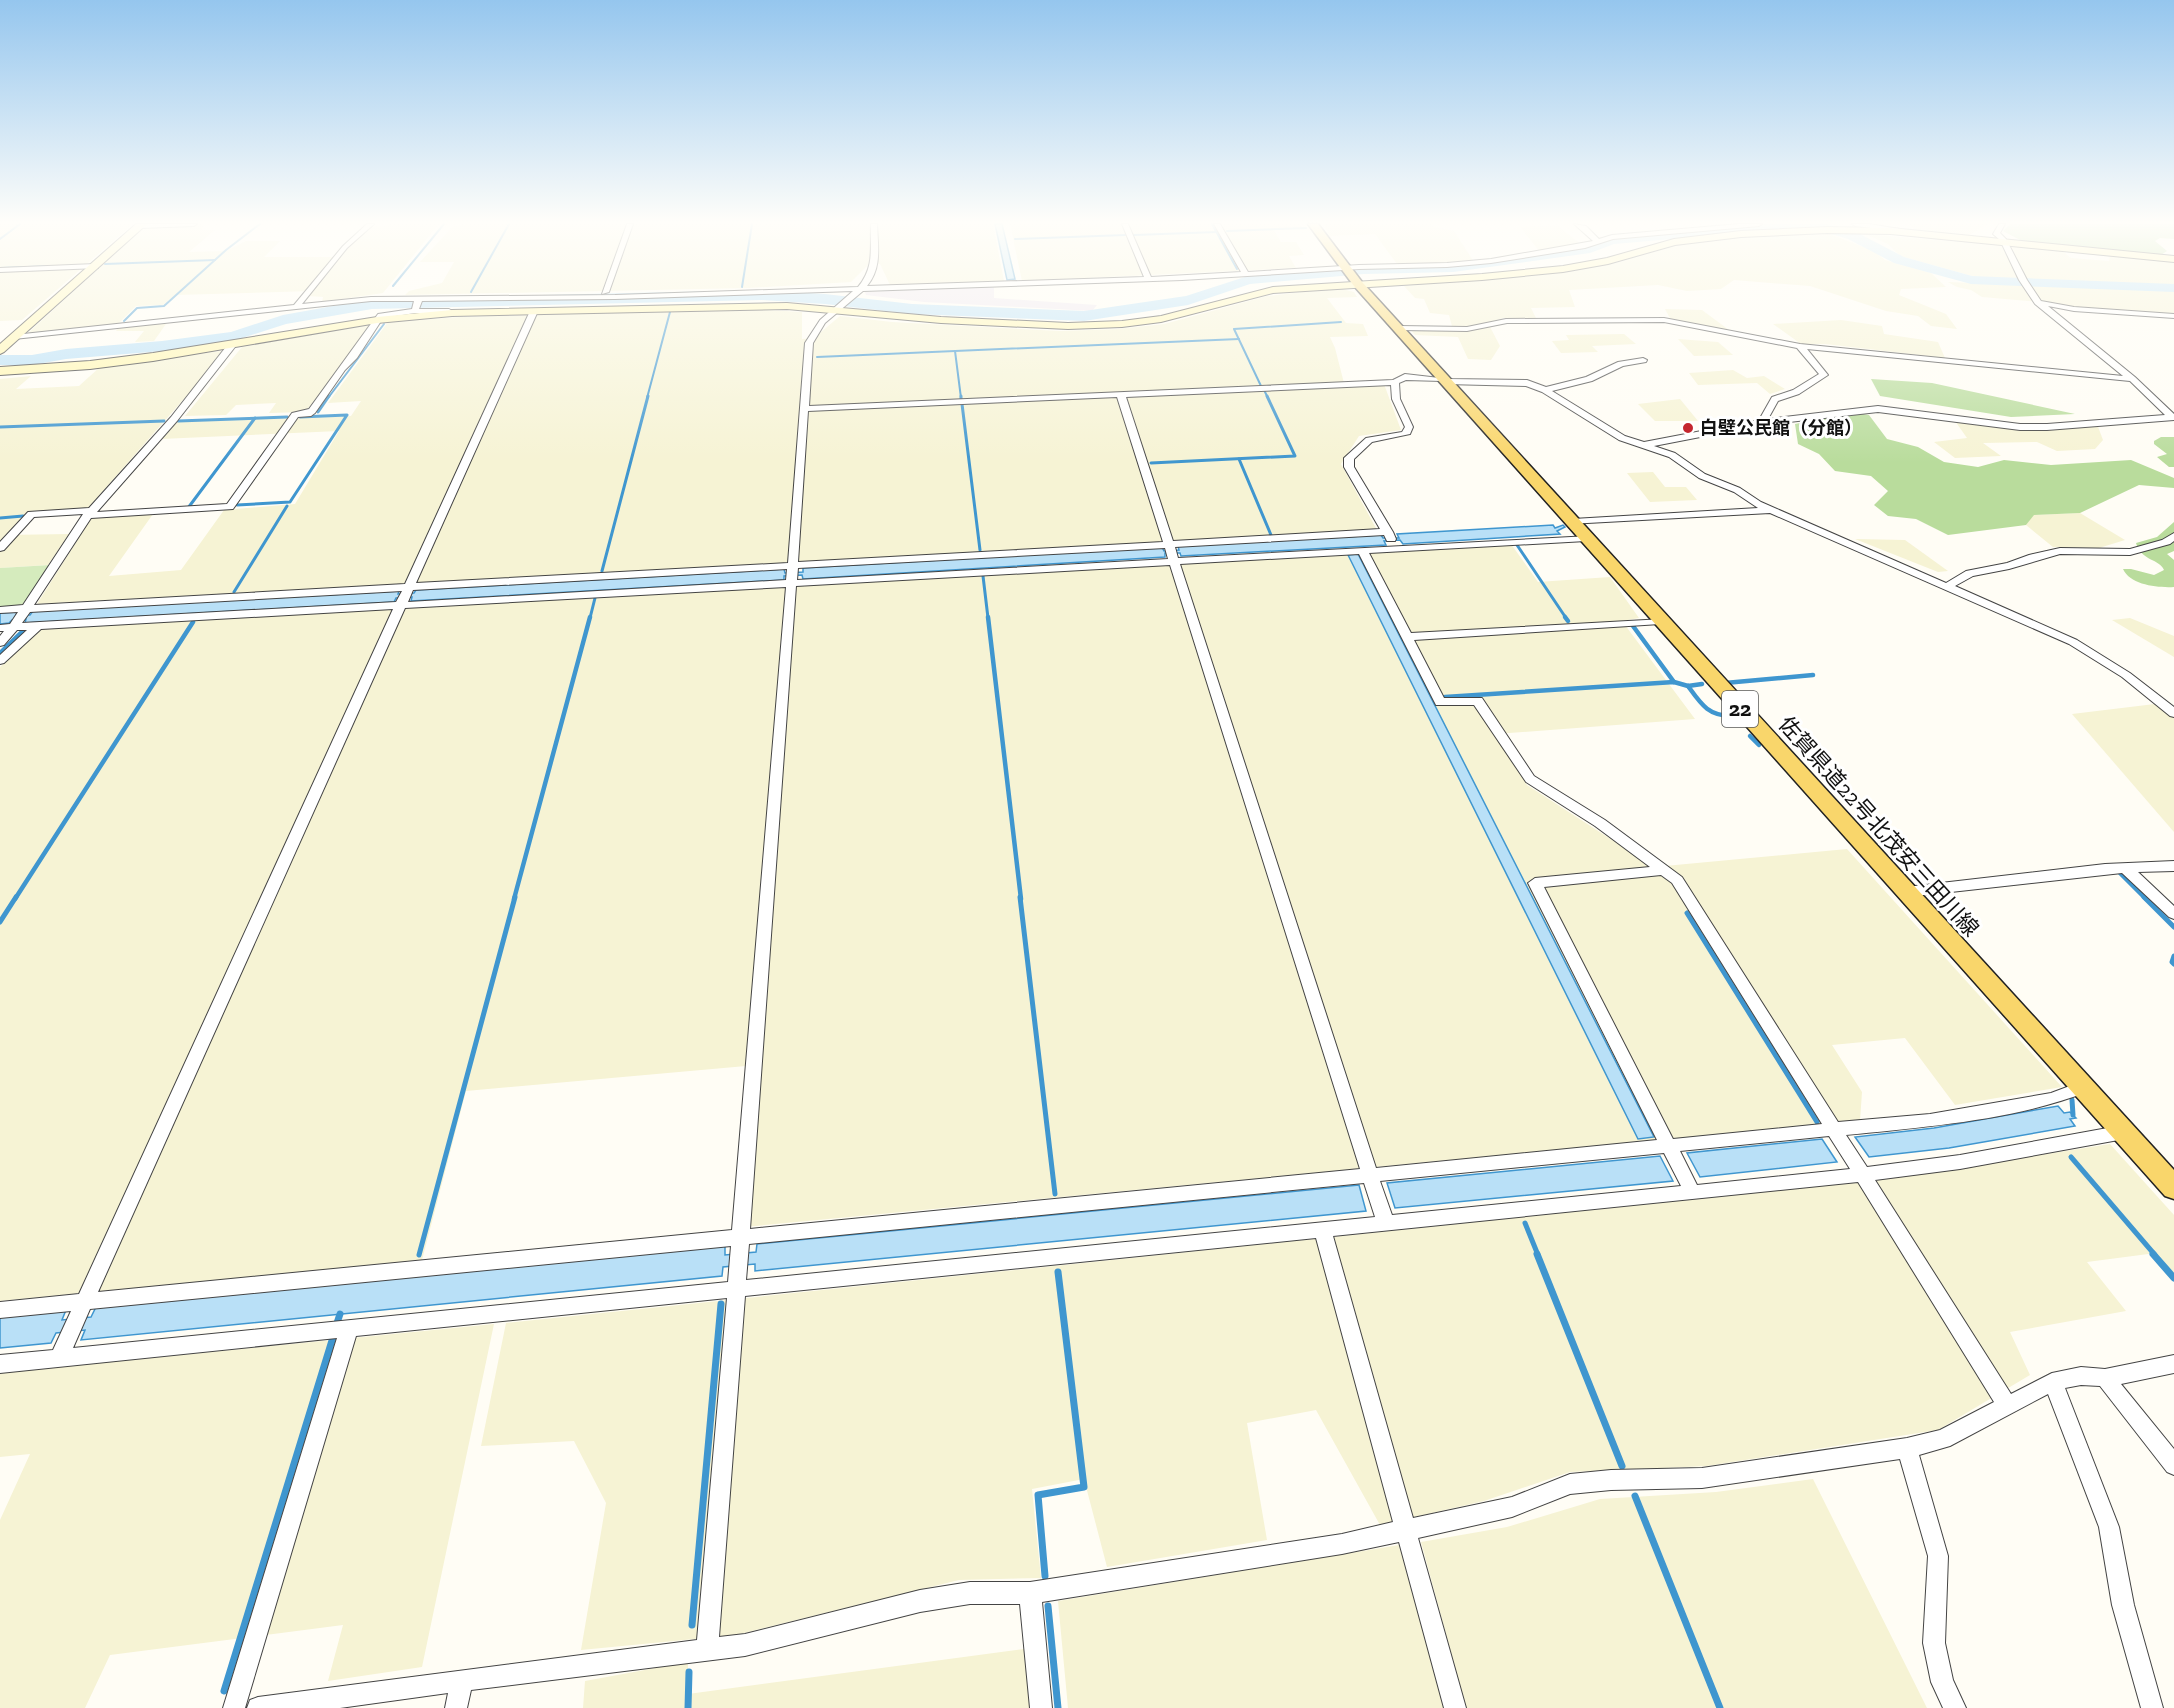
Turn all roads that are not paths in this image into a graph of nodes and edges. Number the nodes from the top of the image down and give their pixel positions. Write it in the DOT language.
graph roads {
  1 [pos="52,304"];
  2 [pos="299,304"];
  3 [pos="327,304"];
  4 [pos="417,304"];
  5 [pos="841,304"];
  6 [pos="1221,304"];
  7 [pos="1377,304"];
  8 [pos="2040,304"];
  9 [pos="2047,304"];
  10 [pos="296,307"];
  11 [pos="837,307"];
  12 [pos="416,311"];
  13 [pos="534,311"];
  14 [pos="452,313"];
  15 [pos="2174,316"];
  16 [pos="377,320"];
  17 [pos="1400,328"];
  18 [pos="14,337"];
  19 [pos="232,345"];
  20 [pos="1800,346"];
  21 [pos="0,350"];
  22 [pos="1643,360"];
  23 [pos="0,371"];
  24 [pos="2132,379"];
  25 [pos="1445,380"];
  26 [pos="1395,382"];
  27 [pos="1545,390"];
  28 [pos="1120,395"];
  29 [pos="804,409"];
  30 [pos="2173,417"];
  31 [pos="1762,422"];
  32 [pos="1642,446"];
  33 [pos="1771,510"];
  34 [pos="90,513"];
  35 [pos="1573,522"];
  36 [pos="2174,536"];
  37 [pos="1586,538"];
  38 [pos="1392,540"];
  39 [pos="0,548"];
  40 [pos="1363,551"];
  41 [pos="1172,552"];
  42 [pos="791,574"];
  43 [pos="1948,586"];
  44 [pos="404,596"];
  45 [pos="0,610"];
  46 [pos="21,617"];
  47 [pos="1660,621"];
  48 [pos="38,626"];
  49 [pos="0,628"];
  50 [pos="1407,637"];
  51 [pos="0,643"];
  52 [pos="0,661"];
  53 [pos="2174,713"];
  54 [pos="2174,866"];
  55 [pos="2125,868"];
  56 [pos="1665,870"];
  57 [pos="1906,892"];
  58 [pos="2174,914"];
  59 [pos="2083,1087"];
  60 [pos="1834,1130"];
  61 [pos="2124,1132"];
  62 [pos="1669,1146"];
  63 [pos="1862,1175"];
  64 [pos="1371,1176"];
  65 [pos="2174,1188"];
  66 [pos="1692,1192"];
  67 [pos="1385,1222"];
  68 [pos="1323,1230"];
  69 [pos="740,1262"];
  70 [pos="81,1309"];
  71 [pos="0,1310"];
  72 [pos="349,1328"];
  73 [pos="58,1358"];
  74 [pos="0,1364"];
  75 [pos="2174,1364"];
  76 [pos="2105,1378"];
  77 [pos="2052,1382"];
  78 [pos="2007,1405"];
  79 [pos="1906,1448"];
  80 [pos="2174,1465"];
  81 [pos="1405,1530"];
  82 [pos="1030,1593"];
  83 [pos="707,1648"];
  84 [pos="462,1680"];
  85 [pos="234,1708"];
  86 [pos="258,1708"];
  87 [pos="456,1708"];
  88 [pos="1041,1708"];
  89 [pos="1455,1708"];
  90 [pos="1955,1708"];
  91 [pos="2152,1708"];
  1 -- 18 [label="street"];
  2 -- 10 [label="street"];
  3 -- 10 [label="street"];
  4 -- 12 [label="street"];
  5 -- 11 [label="street"];
  6 -- 11 [label="street"];
  7 -- 17 [label="main road, 佐賀県道22号北茂安三田川線 / 22"];
  8 -- 24 [label="street"];
  9 -- 15 [label="street"];
  10 -- 18 [label="street"];
  11 -- 13 [label="street"];
  11 -- 29 [label="street"];
  12 -- 14 [label="street"];
  12 -- 16 [label="street"];
  13 -- 14 [label="street"];
  13 -- 44 [label="street"];
  14 -- 16 [label="street"];
  16 -- 19 [label="street"];
  16 -- 34 [label="street"];
  17 -- 20 [label="street"];
  17 -- 25 [label="main road, 佐賀県道22号北茂安三田川線 / 22"];
  18 -- 21 [label="street"];
  19 -- 23 [label="street"];
  19 -- 34 [label="street"];
  20 -- 24 [label="street"];
  20 -- 31 [label="street"];
  22 -- 27 [label="street"];
  24 -- 30 [label="street"];
  25 -- 26 [label="street"];
  25 -- 27 [label="street"];
  25 -- 35 [label="main road, 佐賀県道22号北茂安三田川線 / 22"];
  26 -- 28 [label="street"];
  26 -- 38 [label="street"];
  27 -- 32 [label="street"];
  28 -- 29 [label="street"];
  28 -- 41 [label="street"];
  29 -- 42 [label="street"];
  30 -- 31 [label="street"];
  31 -- 32 [label="street"];
  32 -- 33 [label="street"];
  33 -- 35 [label="street"];
  33 -- 43 [label="street"];
  34 -- 39 [label="street"];
  34 -- 46 [label="street"];
  35 -- 37 [label="main road, 佐賀県道22号北茂安三田川線 / 22"];
  36 -- 43 [label="street"];
  37 -- 38 [label="street"];
  37 -- 47 [label="main road, 佐賀県道22号北茂安三田川線 / 22"];
  38 -- 40 [label="street"];
  38 -- 41 [label="street"];
  40 -- 41 [label="street"];
  40 -- 50 [label="street"];
  41 -- 42 [label="street"];
  41 -- 42 [label="street"];
  41 -- 64 [label="street"];
  42 -- 44 [label="street"];
  42 -- 44 [label="street"];
  42 -- 69 [label="street"];
  43 -- 53 [label="street"];
  44 -- 46 [label="street"];
  44 -- 48 [label="street"];
  44 -- 70 [label="street"];
  45 -- 46 [label="street"];
  46 -- 48 [label="street"];
  46 -- 49 [label="street"];
  46 -- 51 [label="street"];
  47 -- 50 [label="street"];
  47 -- 57 [label="main road, 佐賀県道22号北茂安三田川線 / 22"];
  48 -- 52 [label="street"];
  50 -- 56 [label="street"];
  54 -- 55 [label="street"];
  55 -- 57 [label="street"];
  55 -- 58 [label="street"];
  56 -- 60 [label="street"];
  56 -- 62 [label="street"];
  57 -- 59 [label="main road, 佐賀県道22号北茂安三田川線 / 22"];
  59 -- 60 [label="street"];
  59 -- 61 [label="main road, 佐賀県道22号北茂安三田川線 / 22"];
  60 -- 62 [label="street"];
  60 -- 63 [label="street"];
  61 -- 63 [label="street"];
  61 -- 65 [label="main road, 佐賀県道22号北茂安三田川線 / 22"];
  62 -- 64 [label="street"];
  62 -- 66 [label="street"];
  63 -- 66 [label="street"];
  63 -- 78 [label="street"];
  64 -- 67 [label="street"];
  64 -- 69 [label="street"];
  66 -- 67 [label="street"];
  67 -- 68 [label="street"];
  68 -- 69 [label="street"];
  68 -- 81 [label="street"];
  69 -- 70 [label="street"];
  69 -- 72 [label="street"];
  69 -- 83 [label="street"];
  70 -- 71 [label="street"];
  70 -- 73 [label="street"];
  72 -- 73 [label="street"];
  72 -- 85 [label="street"];
  73 -- 74 [label="street"];
  75 -- 76 [label="street"];
  76 -- 77 [label="street"];
  76 -- 80 [label="street"];
  77 -- 78 [label="street"];
  77 -- 91 [label="street"];
  78 -- 79 [label="street"];
  79 -- 81 [label="street"];
  79 -- 90 [label="street"];
  81 -- 82 [label="street"];
  81 -- 89 [label="street"];
  82 -- 83 [label="street"];
  82 -- 88 [label="street"];
  83 -- 84 [label="street"];
  84 -- 86 [label="street"];
  84 -- 87 [label="street"];
}
